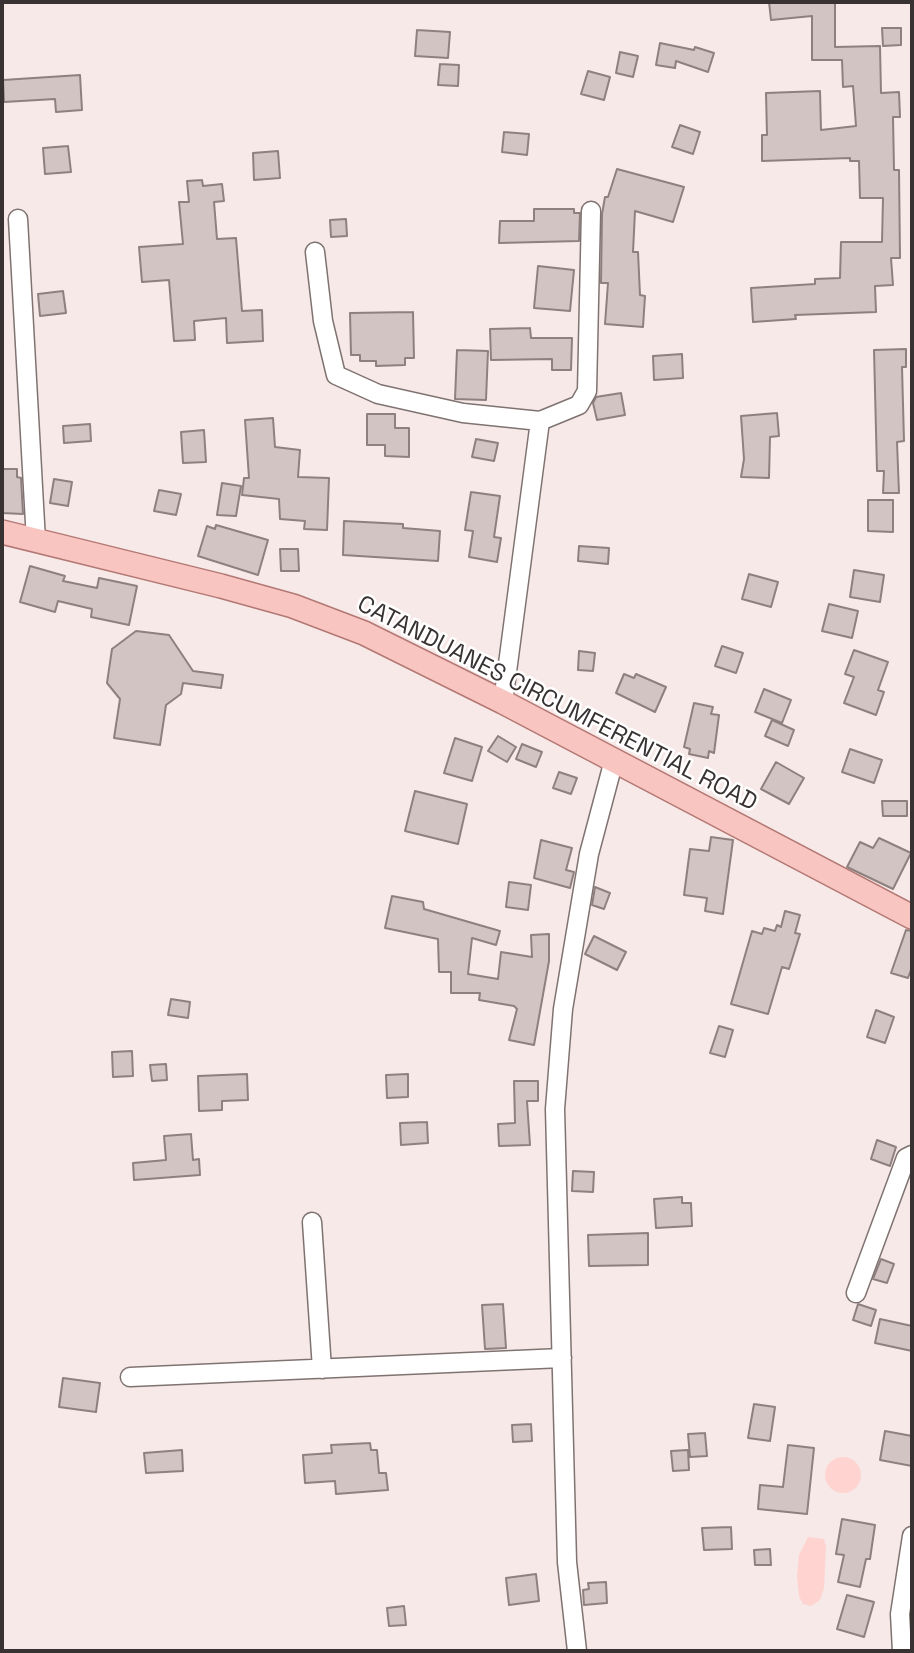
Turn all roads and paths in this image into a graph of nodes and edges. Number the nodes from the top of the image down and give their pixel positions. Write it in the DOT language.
graph roads {
  1 [pos="591,211"];
  2 [pos="19,219"];
  3 [pos="315,251"];
  4 [pos="540,421"];
  5 [pos="2,532"];
  6 [pos="36,541"];
  7 [pos="503,702"];
  8 [pos="614,760"];
  9 [pos="912,917"];
  10 [pos="912,1154"];
  11 [pos="312,1222"];
  12 [pos="856,1293"];
  13 [pos="562,1358"];
  14 [pos="322,1369"];
  15 [pos="130,1377"];
  16 [pos="912,1536"];
  17 [pos="577,1651"];
  18 [pos="902,1651"];
  1 -- 4 [label="street"];
  2 -- 6 [label="street"];
  3 -- 4 [label="street"];
  4 -- 7 [label="street"];
  5 -- 6 [label="main road, CATANDUANES CIRCUMFERENTIAL ROAD"];
  6 -- 7 [label="main road, CATANDUANES CIRCUMFERENTIAL ROAD"];
  7 -- 8 [label="main road, CATANDUANES CIRCUMFERENTIAL ROAD"];
  8 -- 9 [label="main road, CATANDUANES CIRCUMFERENTIAL ROAD"];
  8 -- 13 [label="street"];
  10 -- 12 [label="street"];
  11 -- 14 [label="street"];
  13 -- 14 [label="street"];
  13 -- 17 [label="street"];
  14 -- 15 [label="street"];
  16 -- 18 [label="street"];
}
